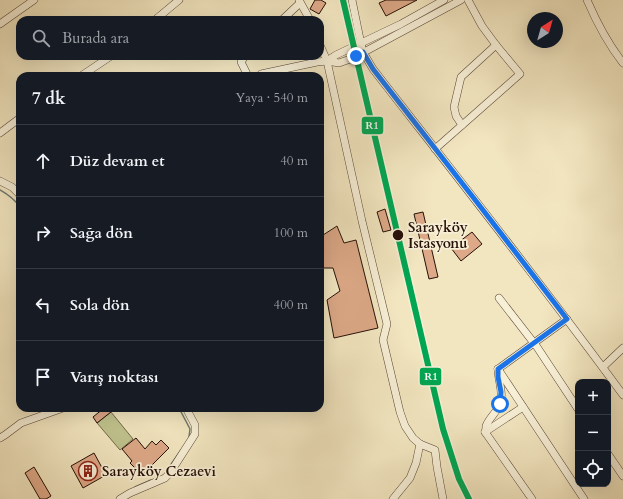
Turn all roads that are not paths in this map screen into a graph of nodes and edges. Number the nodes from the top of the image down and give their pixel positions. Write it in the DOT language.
graph roads {
  1 [pos="34,0"];
  2 [pos="179,0"];
  3 [pos="352,0"];
  4 [pos="444,0"];
  5 [pos="461,0"];
  6 [pos="468,0"];
  7 [pos="587,0"];
  8 [pos="299,1"];
  9 [pos="160,16"];
  10 [pos="286,16"];
  11 [pos="308,16"];
  12 [pos="0,24"];
  13 [pos="361,44"];
  14 [pos="496,45"];
  15 [pos="363,52"];
  16 [pos="324,54"];
  17 [pos="105,60"];
  18 [pos="242,60"];
  19 [pos="327,61"];
  20 [pos="623,63"];
  21 [pos="88,72"];
  22 [pos="246,72"];
  23 [pos="271,72"];
  24 [pos="16,121"];
  25 [pos="462,125"];
  26 [pos="0,133"];
  27 [pos="435,149"];
  28 [pos="0,181"];
  29 [pos="16,191"];
  30 [pos="499,298"];
  31 [pos="567,319"];
  32 [pos="534,344"];
  33 [pos="623,348"];
  34 [pos="603,367"];
  35 [pos="498,369"];
  36 [pos="623,395"];
  37 [pos="575,405"];
  38 [pos="523,407"];
  39 [pos="52,412"];
  40 [pos="188,412"];
  41 [pos="485,432"];
  42 [pos="0,438"];
  43 [pos="420,444"];
  44 [pos="611,458"];
  45 [pos="623,476"];
  46 [pos="120,499"];
  47 [pos="393,499"];
  48 [pos="443,499"];
  49 [pos="532,499"];
  50 [pos="584,499"];
  1 -- 12 [label="street"];
  2 -- 9 [label="street"];
  3 -- 13 [label="street"];
  4 -- 13 [label="street"];
  5 -- 15 [label="street"];
  6 -- 14 [label="street"];
  7 -- 20 [label="street"];
  8 -- 10 [label="street"];
  8 -- 11 [label="street"];
  13 -- 15 [label="street"];
  13 -- 19 [label="street"];
  14 -- 25 [label="street"];
  14 -- 25 [label="street"];
  15 -- 19 [label="street"];
  15 -- 27 [label="street"];
  16 -- 19 [label="street"];
  17 -- 21 [label="street"];
  18 -- 22 [label="street"];
  19 -- 23 [label="street"];
  19 -- 43 [label="street"];
  24 -- 26 [label="street"];
  25 -- 27 [label="street"];
  27 -- 31 [label="street"];
  28 -- 29 [label="street"];
  30 -- 32 [label="street"];
  31 -- 32 [label="street"];
  31 -- 34 [label="street"];
  32 -- 35 [label="street"];
  32 -- 37 [label="street"];
  33 -- 34 [label="street"];
  34 -- 36 [label="street"];
  35 -- 38 [label="street"];
  35 -- 41 [label="street"];
  38 -- 41 [label="street"];
  38 -- 50 [label="street"];
  39 -- 42 [label="street"];
  40 -- 46 [label="street"];
  41 -- 49 [label="street"];
  43 -- 47 [label="street"];
  43 -- 48 [label="street"];
  44 -- 45 [label="street"];
}
